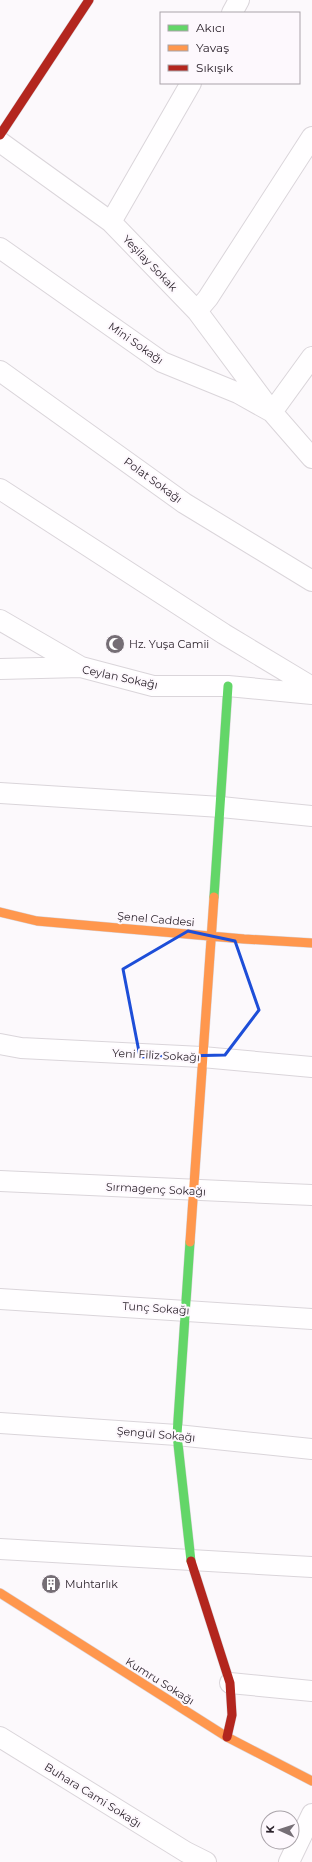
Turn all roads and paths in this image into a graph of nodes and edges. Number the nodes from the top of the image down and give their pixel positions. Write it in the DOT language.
graph roads {
  1 [pos="89,0"];
  2 [pos="239,0"];
  3 [pos="233,12"];
  4 [pos="190,84"];
  5 [pos="0,135"];
  6 [pos="312,137"];
  7 [pos="0,142"];
  8 [pos="111,222"];
  9 [pos="0,248"];
  10 [pos="197,311"];
  11 [pos="312,357"];
  12 [pos="0,371"];
  13 [pos="272,412"];
  14 [pos="312,458"];
  15 [pos="0,489"];
  16 [pos="312,581"];
  17 [pos="0,620"];
  18 [pos="81,667"];
  19 [pos="0,669"];
  20 [pos="228,686"];
  21 [pos="312,687"];
  22 [pos="312,694"];
  23 [pos="0,793"];
  24 [pos="221,807"];
  25 [pos="312,816"];
  26 [pos="0,912"];
  27 [pos="210,936"];
  28 [pos="312,943"];
  29 [pos="0,1044"];
  30 [pos="202,1058"];
  31 [pos="312,1067"];
  32 [pos="0,1180"];
  33 [pos="192,1191"];
  34 [pos="312,1195"];
  35 [pos="0,1299"];
  36 [pos="185,1310"];
  37 [pos="312,1320"];
  38 [pos="0,1423"];
  39 [pos="177,1435"];
  40 [pos="312,1449"];
  41 [pos="0,1549"];
  42 [pos="191,1561"];
  43 [pos="312,1567"];
  44 [pos="0,1593"];
  45 [pos="230,1683"];
  46 [pos="312,1691"];
  47 [pos="0,1737"];
  48 [pos="227,1737"];
  49 [pos="312,1781"];
  50 [pos="312,1814"];
  51 [pos="183,1857"];
  52 [pos="206,1862"];
  53 [pos="289,1862"];
  1 -- 5 [label="street"];
  2 -- 3 [label="street"];
  4 -- 8 [label="street"];
  6 -- 10 [label="street"];
  7 -- 8 [label="street, Yeşilay Sokak"];
  8 -- 10 [label="street, Yeşilay Sokak"];
  9 -- 13 [label="street, Mini Sokağı"];
  10 -- 13 [label="street, Yeşilay Sokak"];
  11 -- 13 [label="street"];
  12 -- 16 [label="street, Polat Sokağı"];
  13 -- 14 [label="street, Mini Sokağı"];
  15 -- 21 [label="street"];
  17 -- 18 [label="street"];
  18 -- 19 [label="street, Ceylan Sokağı"];
  18 -- 20 [label="street, Ceylan Sokağı"];
  20 -- 22 [label="street, Ceylan Sokağı"];
  20 -- 24 [label="street"];
  23 -- 24 [label="street"];
  24 -- 25 [label="street"];
  24 -- 27 [label="street"];
  26 -- 27 [label="street, Şenel Caddesi"];
  27 -- 28 [label="street, Şenel Caddesi"];
  27 -- 30 [label="street"];
  29 -- 30 [label="street, Yeni Filiz Sokağı"];
  30 -- 31 [label="street, Yeni Filiz Sokağı"];
  30 -- 33 [label="street"];
  32 -- 33 [label="street, Sırmagenç Sokağı"];
  33 -- 34 [label="street, Sırmagenç Sokağı"];
  33 -- 36 [label="street"];
  35 -- 36 [label="street, Tunç Sokağı"];
  36 -- 37 [label="street, Tunç Sokağı"];
  36 -- 39 [label="street"];
  38 -- 39 [label="street, Şengül Sokağı"];
  39 -- 40 [label="street, Şengül Sokağı"];
  39 -- 42 [label="street"];
  41 -- 42 [label="street"];
  42 -- 43 [label="street"];
  42 -- 45 [label="street"];
  44 -- 48 [label="street, Kumru Sokağı"];
  45 -- 46 [label="street"];
  45 -- 48 [label="street"];
  47 -- 51 [label="street, Buhara Cami Sokağı"];
  48 -- 49 [label="street, Kumru Sokağı"];
  50 -- 53 [label="street"];
  51 -- 52 [label="street, Buhara Cami Sokağı"];
}
